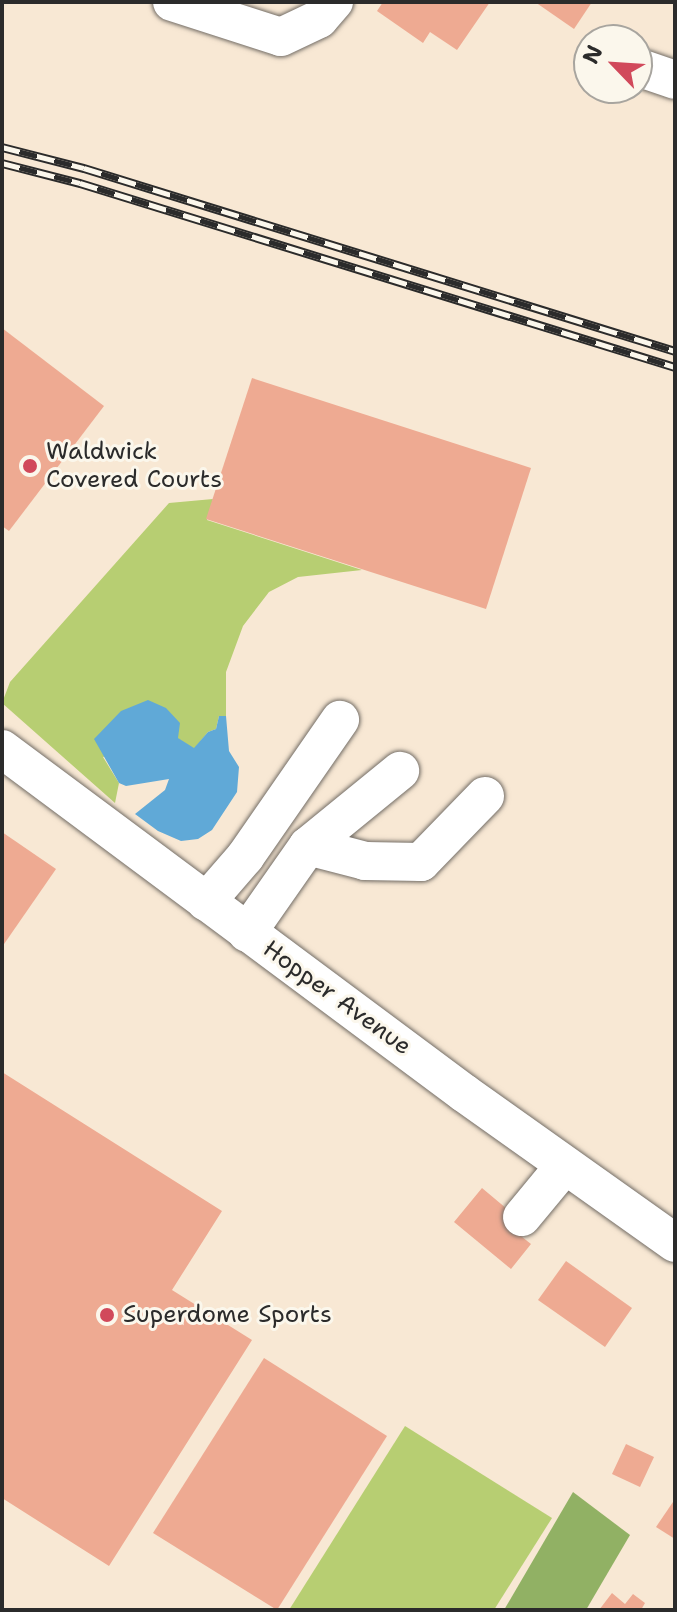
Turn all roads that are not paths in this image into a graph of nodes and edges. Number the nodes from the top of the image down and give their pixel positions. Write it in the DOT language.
graph roads {
  1 [pos="172,2"];
  2 [pos="334,2"];
  3 [pos="653,72"];
  4 [pos="675,80"];
  5 [pos="340,720"];
  6 [pos="2,749"];
  7 [pos="400,771"];
  8 [pos="485,796"];
  9 [pos="308,846"];
  10 [pos="245,857"];
  11 [pos="282,884"];
  12 [pos="206,902"];
  13 [pos="247,933"];
  14 [pos="565,1165"];
  15 [pos="522,1217"];
  16 [pos="675,1243"];
  1 -- 2 [label="street"];
  3 -- 4 [label="street"];
  5 -- 10 [label="street"];
  6 -- 12 [label="street, Hopper Avenue"];
  7 -- 9 [label="street"];
  8 -- 9 [label="street"];
  9 -- 11 [label="street"];
  10 -- 11 [label="street"];
  10 -- 12 [label="street"];
  11 -- 13 [label="street"];
  12 -- 13 [label="street, Hopper Avenue"];
  13 -- 14 [label="street, Hopper Avenue"];
  14 -- 15 [label="street"];
  14 -- 16 [label="street, Hopper Avenue"];
}
